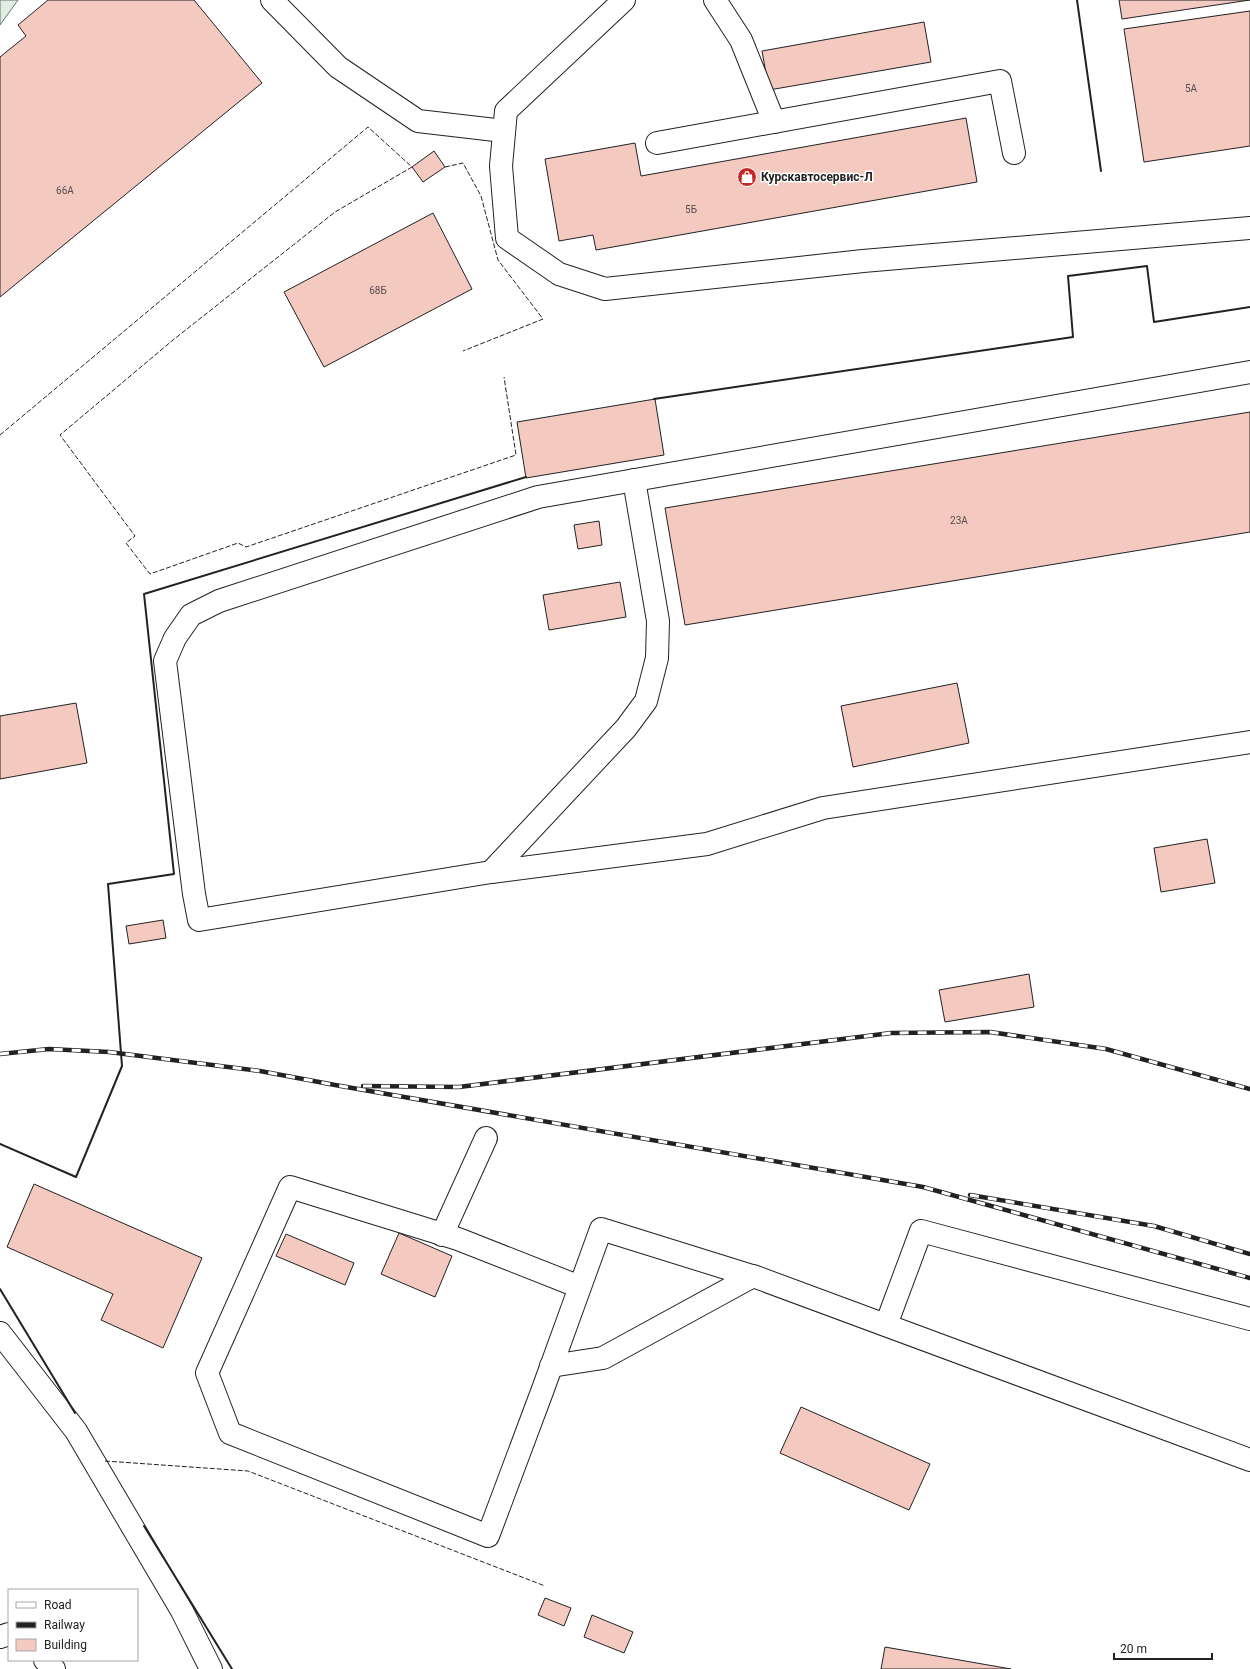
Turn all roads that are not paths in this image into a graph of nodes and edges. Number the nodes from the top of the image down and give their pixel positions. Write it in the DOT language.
graph roads {
  1 [pos="272,0"];
  2 [pos="624,0"];
  3 [pos="715,0"];
  4 [pos="505,121"];
  5 [pos="774,122"];
  6 [pos="658,143"];
  7 [pos="1014,153"];
  8 [pos="1250,228"];
  9 [pos="1250,372"];
  10 [pos="634,480"];
  11 [pos="1250,742"];
  12 [pos="491,872"];
  13 [pos="486,1138"];
  14 [pos="442,1234"];
  15 [pos="755,1277"];
  16 [pos="580,1287"];
  17 [pos="1250,1319"];
  18 [pos="886,1325"];
  19 [pos="0,1333"];
  20 [pos="551,1366"];
  21 [pos="1250,1460"];
  22 [pos="46,1661"];
  23 [pos="54,1669"];
  24 [pos="211,1669"];
  1 -- 4 [label="street"];
  2 -- 4 [label="street"];
  3 -- 5 [label="street"];
  4 -- 8 [label="street"];
  5 -- 6 [label="street"];
  5 -- 7 [label="street"];
  9 -- 10 [label="street"];
  10 -- 12 [label="street"];
  10 -- 12 [label="street"];
  11 -- 12 [label="street"];
  13 -- 14 [label="street"];
  14 -- 16 [label="street"];
  14 -- 20 [label="street"];
  15 -- 16 [label="street"];
  15 -- 18 [label="street"];
  15 -- 20 [label="street"];
  16 -- 20 [label="street"];
  17 -- 18 [label="street"];
  18 -- 21 [label="street"];
  19 -- 24 [label="street"];
  22 -- 23 [label="street"];
}
